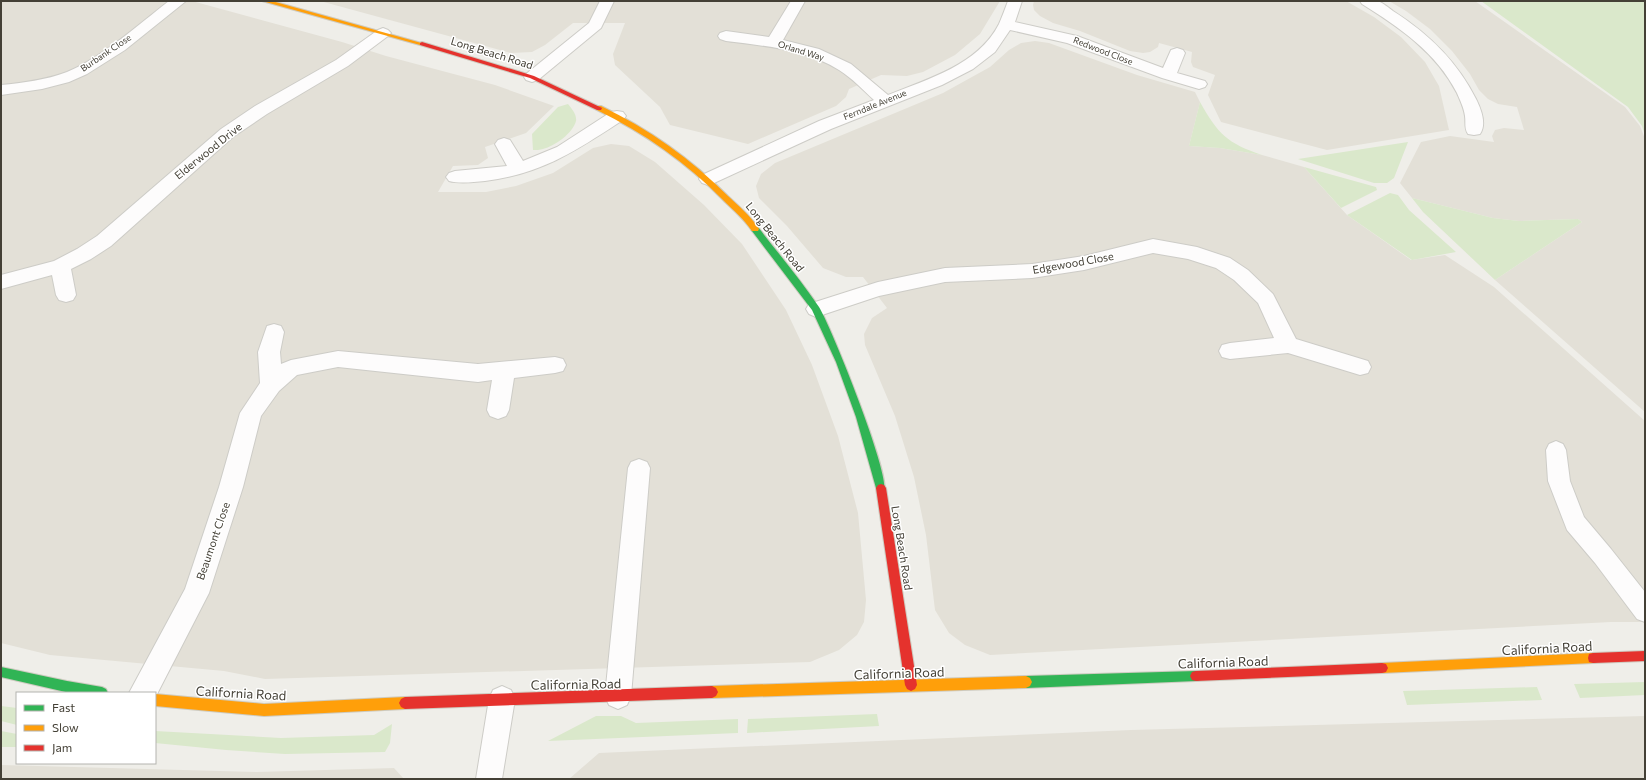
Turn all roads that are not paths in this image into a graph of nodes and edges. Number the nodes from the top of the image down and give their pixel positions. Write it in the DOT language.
graph roads {
  1 [pos="179,1"];
  2 [pos="266,1"];
  3 [pos="607,1"];
  4 [pos="798,1"];
  5 [pos="1015,1"];
  6 [pos="1367,1"];
  7 [pos="1006,25"];
  8 [pos="383,33"];
  9 [pos="726,36"];
  10 [pos="774,42"];
  11 [pos="1177,53"];
  12 [pos="1168,75"];
  13 [pos="532,77"];
  14 [pos="1199,84"];
  15 [pos="1,90"];
  16 [pos="886,101"];
  17 [pos="617,116"];
  18 [pos="1474,130"];
  19 [pos="504,144"];
  20 [pos="518,169"];
  21 [pos="455,177"];
  22 [pos="708,179"];
  23 [pos="60,266"];
  24 [pos="1,282"];
  25 [pos="66,295"];
  26 [pos="816,309"];
  27 [pos="274,332"];
  28 [pos="1288,346"];
  29 [pos="1230,351"];
  30 [pos="555,364"];
  31 [pos="1360,367"];
  32 [pos="504,370"];
  33 [pos="271,385"];
  34 [pos="498,410"];
  35 [pos="1556,450"];
  36 [pos="640,468"];
  37 [pos="1645,611"];
  38 [pos="1645,656"];
  39 [pos="1,672"];
  40 [pos="911,685"];
  41 [pos="95,692"];
  42 [pos="144,692"];
  43 [pos="618,696"];
  44 [pos="502,699"];
  45 [pos="156,700"];
  46 [pos="489,779"];
  1 -- 15 [label="street, Burbank Close"];
  2 -- 8 [label="street, Long Beach Road"];
  3 -- 13 [label="street"];
  4 -- 10 [label="street"];
  5 -- 7 [label="street, Ferndale Avenue"];
  6 -- 18 [label="street"];
  7 -- 12 [label="street, Redwood Close"];
  7 -- 16 [label="street, Ferndale Avenue"];
  8 -- 13 [label="street, Long Beach Road"];
  8 -- 23 [label="street, Elderwood Drive"];
  9 -- 10 [label="street, Orland Way"];
  10 -- 16 [label="street, Orland Way"];
  11 -- 12 [label="street"];
  12 -- 14 [label="street, Redwood Close"];
  13 -- 17 [label="street, Long Beach Road"];
  16 -- 22 [label="street, Ferndale Avenue"];
  17 -- 20 [label="street"];
  17 -- 22 [label="street, Long Beach Road"];
  19 -- 20 [label="street"];
  20 -- 21 [label="street"];
  22 -- 26 [label="street, Long Beach Road"];
  23 -- 24 [label="street, Elderwood Drive"];
  23 -- 25 [label="street"];
  26 -- 28 [label="street, Edgewood Close"];
  26 -- 40 [label="street, Long Beach Road"];
  27 -- 33 [label="street"];
  28 -- 29 [label="street"];
  28 -- 31 [label="street"];
  30 -- 32 [label="street, Beaumont Close"];
  32 -- 33 [label="street, Beaumont Close"];
  32 -- 34 [label="street"];
  33 -- 42 [label="street, Beaumont Close"];
  35 -- 37 [label="lane"];
  36 -- 43 [label="lane"];
  38 -- 40 [label="street, California Road"];
  39 -- 41 [label="street"];
  40 -- 43 [label="street, California Road"];
  43 -- 44 [label="street, California Road"];
  44 -- 45 [label="street, California Road"];
  44 -- 46 [label="lane"];
}
